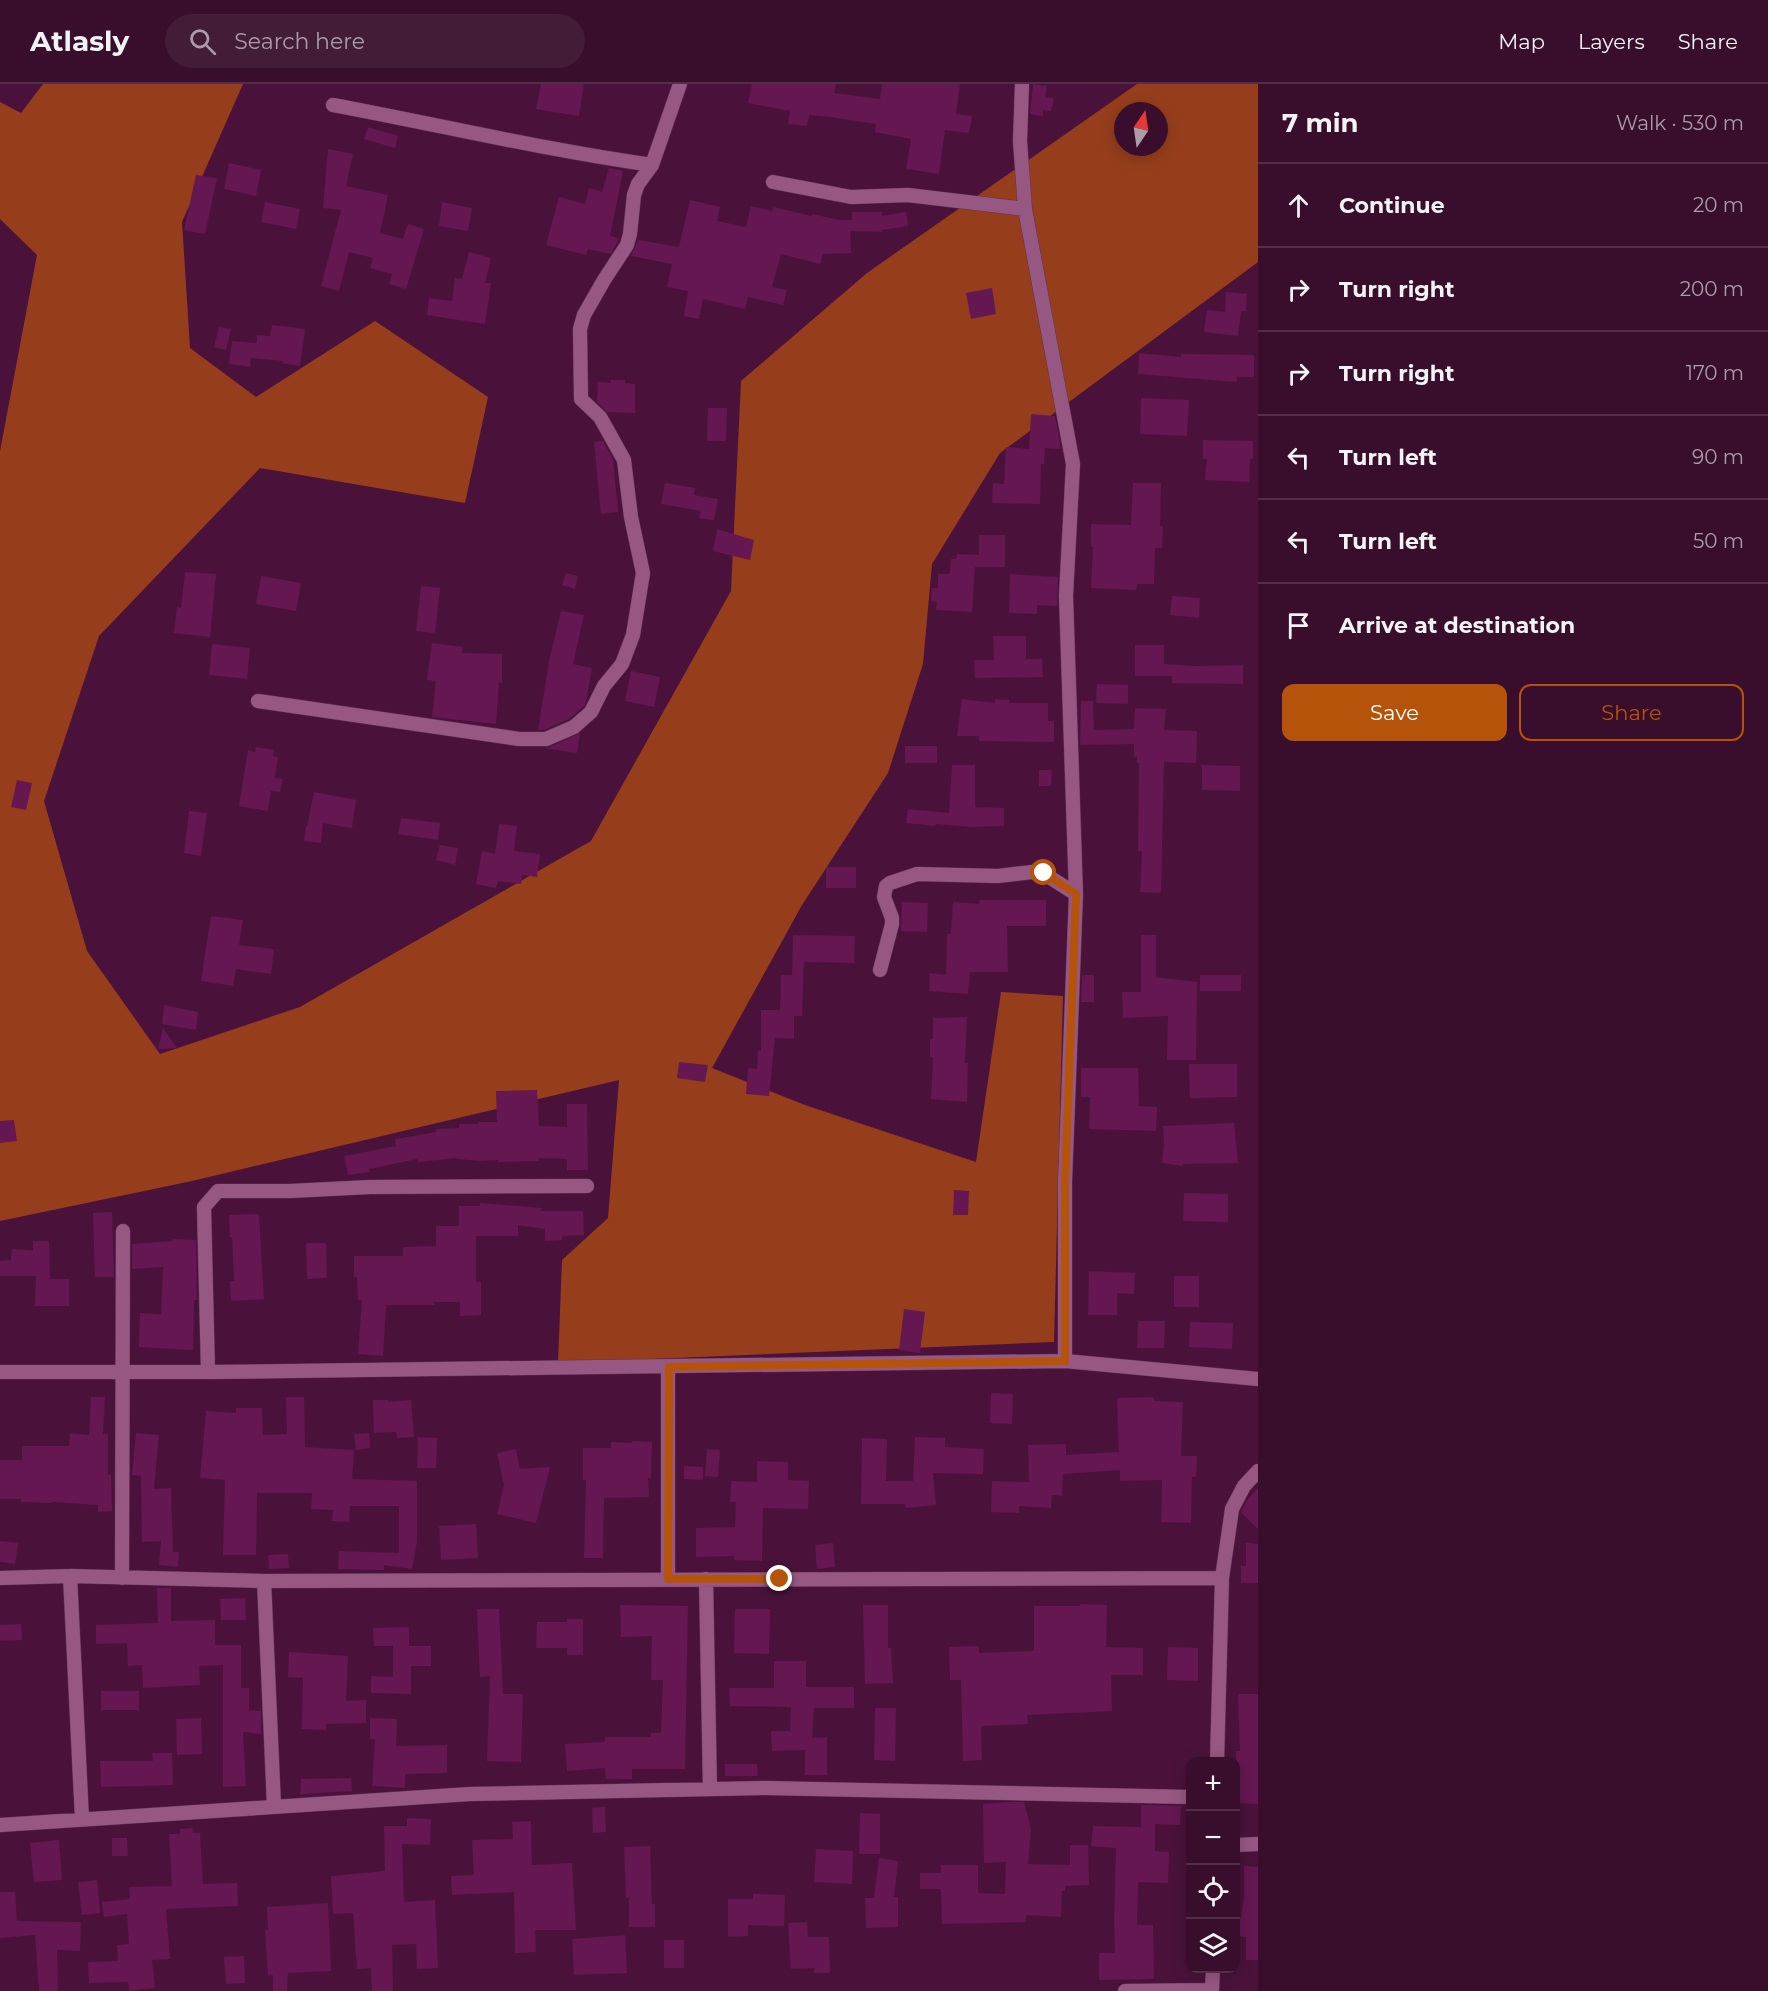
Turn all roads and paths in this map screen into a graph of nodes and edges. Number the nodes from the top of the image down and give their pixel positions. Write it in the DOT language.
graph roads {
  1 [pos="680,84"];
  2 [pos="1022,84"];
  3 [pos="333,105"];
  4 [pos="652,165"];
  5 [pos="773,182"];
  6 [pos="1025,209"];
  7 [pos="258,701"];
  8 [pos="1076,894"];
  9 [pos="880,970"];
  10 [pos="587,1186"];
  11 [pos="123,1231"];
  12 [pos="1065,1361"];
  13 [pos="669,1367"];
  14 [pos="122,1371"];
  15 [pos="0,1372"];
  16 [pos="208,1372"];
  17 [pos="1258,1379"];
  18 [pos="1258,1471"];
  19 [pos="70,1576"];
  20 [pos="0,1578"];
  21 [pos="122,1578"];
  22 [pos="1222,1578"];
  23 [pos="668,1579"];
  24 [pos="706,1579"];
  25 [pos="264,1581"];
  26 [pos="1217,1757"];
  27 [pos="710,1789"];
  28 [pos="1186,1797"];
  29 [pos="274,1806"];
  30 [pos="82,1819"];
  31 [pos="0,1825"];
  32 [pos="1258,1844"];
  33 [pos="1240,1845"];
  34 [pos="1213,1973"];
  35 [pos="1212,1990"];
  36 [pos="1125,1991"];
  1 -- 4 [label="street"];
  2 -- 6 [label="street"];
  3 -- 4 [label="street"];
  4 -- 7 [label="street"];
  5 -- 6 [label="street"];
  6 -- 8 [label="street"];
  8 -- 9 [label="street"];
  8 -- 12 [label="street"];
  10 -- 16 [label="street"];
  11 -- 14 [label="street"];
  12 -- 13 [label="street"];
  12 -- 17 [label="street"];
  13 -- 16 [label="street"];
  13 -- 23 [label="street"];
  14 -- 15 [label="street"];
  14 -- 16 [label="street"];
  14 -- 21 [label="street"];
  18 -- 22 [label="street"];
  19 -- 20 [label="street"];
  19 -- 21 [label="street"];
  19 -- 30 [label="street"];
  21 -- 25 [label="street"];
  22 -- 24 [label="street"];
  22 -- 26 [label="street"];
  23 -- 24 [label="street"];
  23 -- 25 [label="street"];
  24 -- 27 [label="street"];
  25 -- 29 [label="street"];
  27 -- 28 [label="street"];
  27 -- 29 [label="street"];
  29 -- 30 [label="street"];
  30 -- 31 [label="street"];
  32 -- 33 [label="street"];
  34 -- 35 [label="street"];
  35 -- 36 [label="street"];
}
